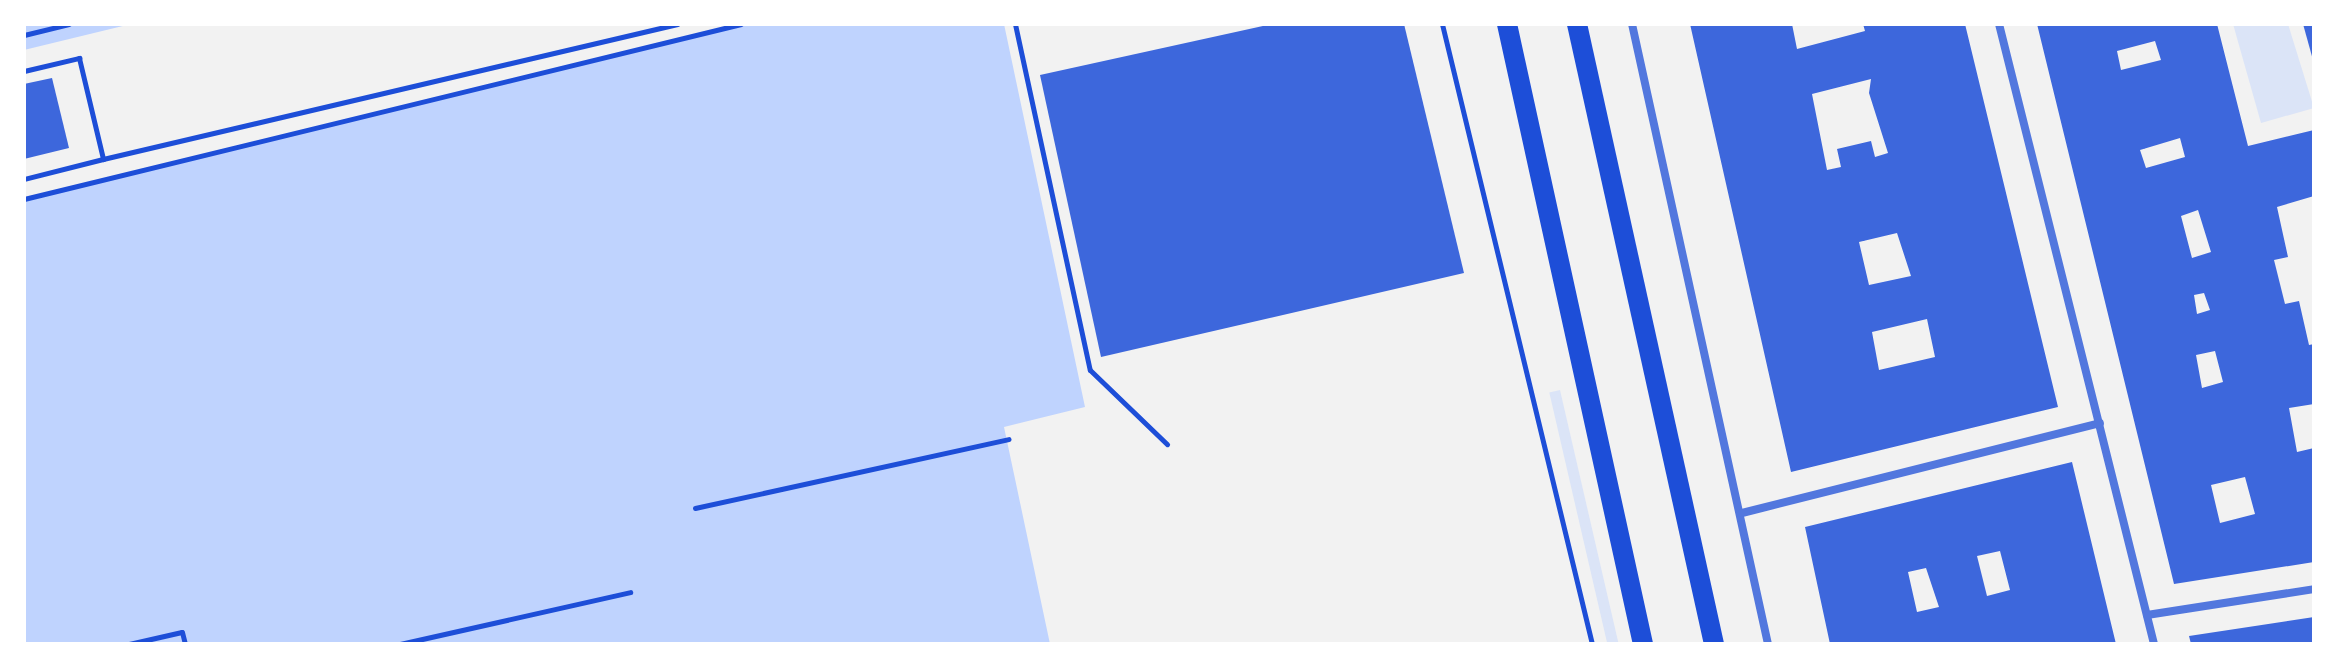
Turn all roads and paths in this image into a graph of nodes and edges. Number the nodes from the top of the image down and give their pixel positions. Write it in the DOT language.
graph roads {
  1 [pos="69,24"];
  2 [pos="677,24"];
  3 [pos="741,24"];
  4 [pos="1015,24"];
  5 [pos="1442,24"];
  6 [pos="1507,24"];
  7 [pos="1577,24"];
  8 [pos="1632,24"];
  9 [pos="1999,24"];
  10 [pos="24,35"];
  11 [pos="24,71"];
  12 [pos="103,159"];
  13 [pos="24,179"];
  14 [pos="24,199"];
  15 [pos="2100,423"];
  16 [pos="1009,439"];
  17 [pos="1167,444"];
  18 [pos="695,508"];
  19 [pos="1742,513"];
  20 [pos="2314,589"];
  21 [pos="630,592"];
  22 [pos="2147,615"];
  23 [pos="129,644"];
  24 [pos="185,644"];
  25 [pos="400,644"];
  26 [pos="1592,644"];
  27 [pos="1643,644"];
  28 [pos="1714,644"];
  29 [pos="1768,644"];
  30 [pos="2154,644"];
  1 -- 10 [label="path"];
  2 -- 12 [label="path"];
  3 -- 14 [label="path"];
  4 -- 17 [label="path"];
  5 -- 26 [label="path"];
  6 -- 27 [label="main road"];
  7 -- 28 [label="main road"];
  8 -- 19 [label="street"];
  9 -- 15 [label="street"];
  11 -- 12 [label="path"];
  12 -- 13 [label="path"];
  15 -- 19 [label="street"];
  15 -- 22 [label="street"];
  16 -- 18 [label="path"];
  19 -- 29 [label="street"];
  20 -- 22 [label="street"];
  21 -- 25 [label="path"];
  22 -- 30 [label="street"];
  23 -- 24 [label="path"];
}
